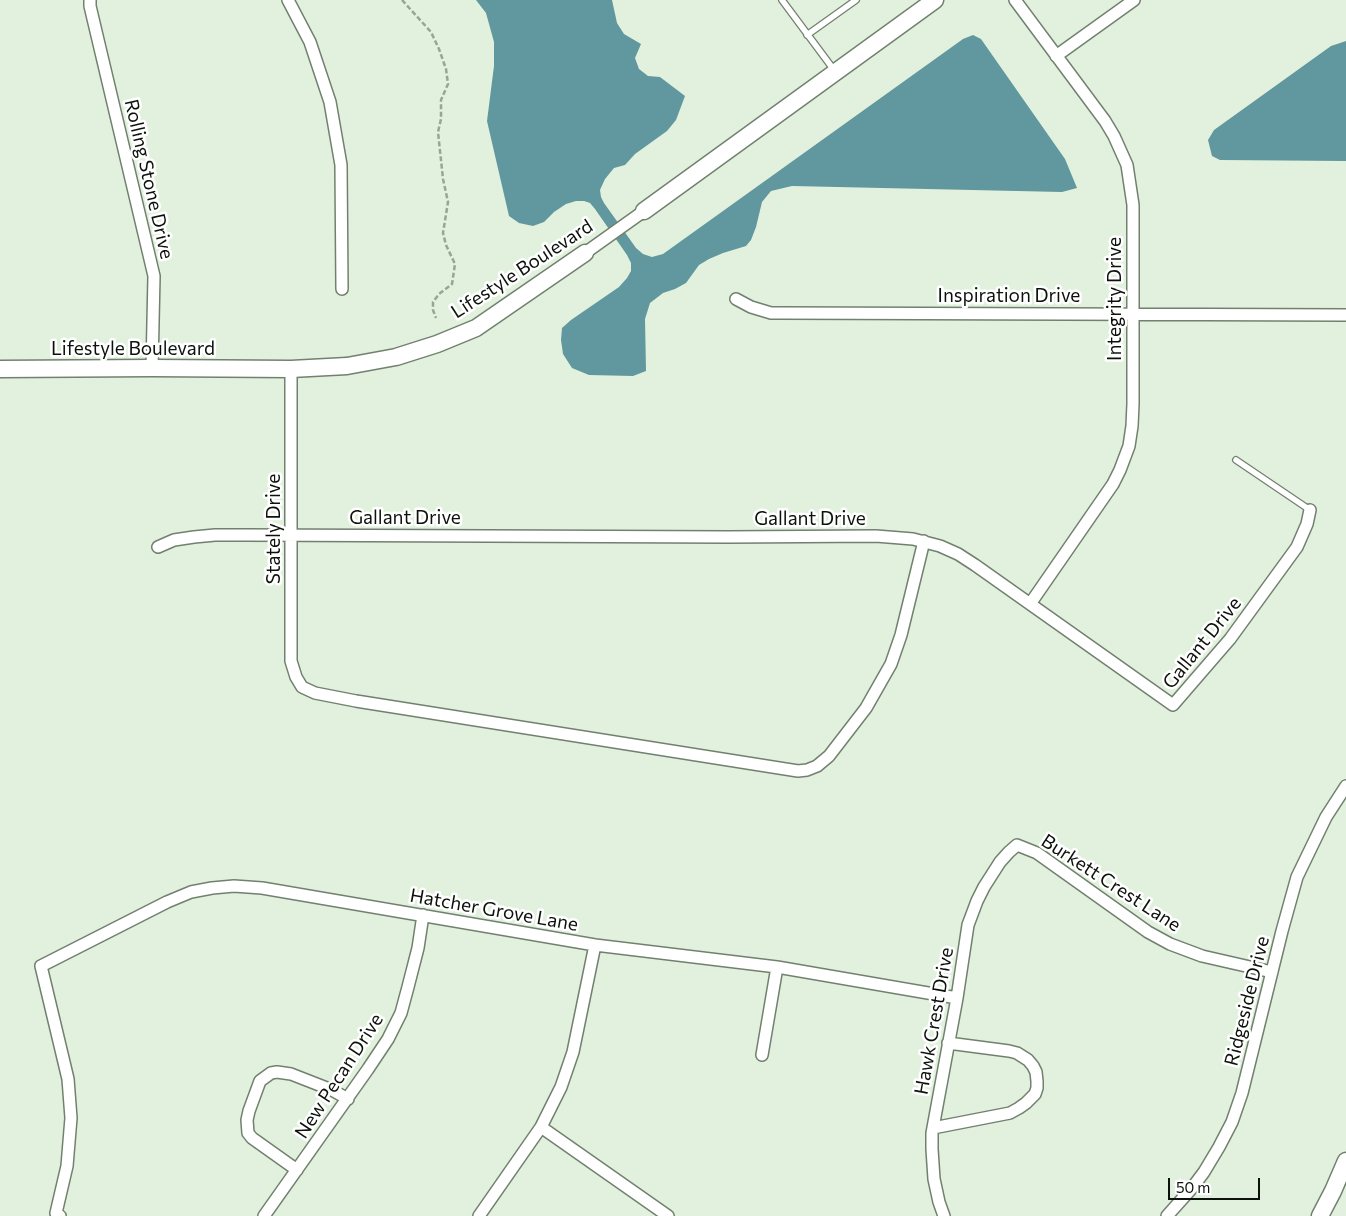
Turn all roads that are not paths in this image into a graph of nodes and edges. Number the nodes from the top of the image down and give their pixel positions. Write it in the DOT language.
graph roads {
  1 [pos="90,0"];
  2 [pos="288,0"];
  3 [pos="782,0"];
  4 [pos="856,0"];
  5 [pos="935,0"];
  6 [pos="1016,0"];
  7 [pos="1134,0"];
  8 [pos="807,35"];
  9 [pos="1056,56"];
  10 [pos="835,72"];
  11 [pos="644,211"];
  12 [pos="585,253"];
  13 [pos="342,289"];
  14 [pos="736,299"];
  15 [pos="1133,314"];
  16 [pos="1346,315"];
  17 [pos="152,368"];
  18 [pos="0,369"];
  19 [pos="291,369"];
  20 [pos="1236,460"];
  21 [pos="1310,510"];
  22 [pos="291,535"];
  23 [pos="924,541"];
  24 [pos="158,547"];
  25 [pos="1030,604"];
  26 [pos="1346,786"];
  27 [pos="1018,845"];
  28 [pos="423,916"];
  29 [pos="595,945"];
  30 [pos="776,968"];
  31 [pos="1272,972"];
  32 [pos="956,998"];
  33 [pos="948,1043"];
  34 [pos="762,1054"];
  35 [pos="348,1099"];
  36 [pos="541,1127"];
  37 [pos="933,1128"];
  38 [pos="1346,1161"];
  39 [pos="297,1170"];
  40 [pos="58,1215"];
  41 [pos="264,1216"];
  42 [pos="479,1216"];
  43 [pos="668,1216"];
  44 [pos="944,1216"];
  45 [pos="1167,1216"];
  46 [pos="1320,1216"];
  1 -- 17 [label="street, Rolling Stone Drive"];
  2 -- 13 [label="street"];
  3 -- 8 [label="lane"];
  4 -- 8 [label="lane"];
  5 -- 10 [label="street, Lifestyle Boulevard"];
  6 -- 9 [label="street, Integrity Drive"];
  7 -- 9 [label="street"];
  8 -- 10 [label="lane"];
  9 -- 15 [label="street, Integrity Drive"];
  10 -- 11 [label="street, Lifestyle Boulevard"];
  11 -- 12 [label="street, Lifestyle Boulevard"];
  12 -- 19 [label="street, Lifestyle Boulevard"];
  14 -- 15 [label="street, Inspiration Drive"];
  15 -- 16 [label="street, Inspiration Drive"];
  15 -- 25 [label="street, Integrity Drive"];
  17 -- 18 [label="street, Lifestyle Boulevard"];
  17 -- 19 [label="street, Lifestyle Boulevard"];
  19 -- 22 [label="street, Stately Drive"];
  20 -- 21 [label="lane"];
  21 -- 25 [label="street, Gallant Drive"];
  22 -- 23 [label="street, Gallant Drive"];
  22 -- 23 [label="street, Stately Drive"];
  22 -- 24 [label="street, Gallant Drive"];
  23 -- 25 [label="street, Gallant Drive"];
  26 -- 31 [label="street, Ridgeside Drive"];
  27 -- 31 [label="street, Burkett Crest Lane"];
  27 -- 32 [label="street, Hawk Crest Drive"];
  28 -- 29 [label="street, Hatcher Grove Lane"];
  28 -- 35 [label="street, New Pecan Drive"];
  28 -- 40 [label="street, Hatcher Grove Lane"];
  29 -- 30 [label="street, Hatcher Grove Lane"];
  29 -- 36 [label="street"];
  30 -- 32 [label="street, Hatcher Grove Lane"];
  30 -- 34 [label="street"];
  31 -- 45 [label="street, Ridgeside Drive"];
  32 -- 33 [label="street, Hawk Crest Drive"];
  33 -- 37 [label="street, Hawk Crest Drive"];
  33 -- 37 [label="street"];
  35 -- 39 [label="street, New Pecan Drive"];
  35 -- 39 [label="street"];
  36 -- 42 [label="street"];
  36 -- 43 [label="street"];
  37 -- 44 [label="street, Hawk Crest Drive"];
  38 -- 46 [label="street"];
  39 -- 41 [label="street, New Pecan Drive"];
}
